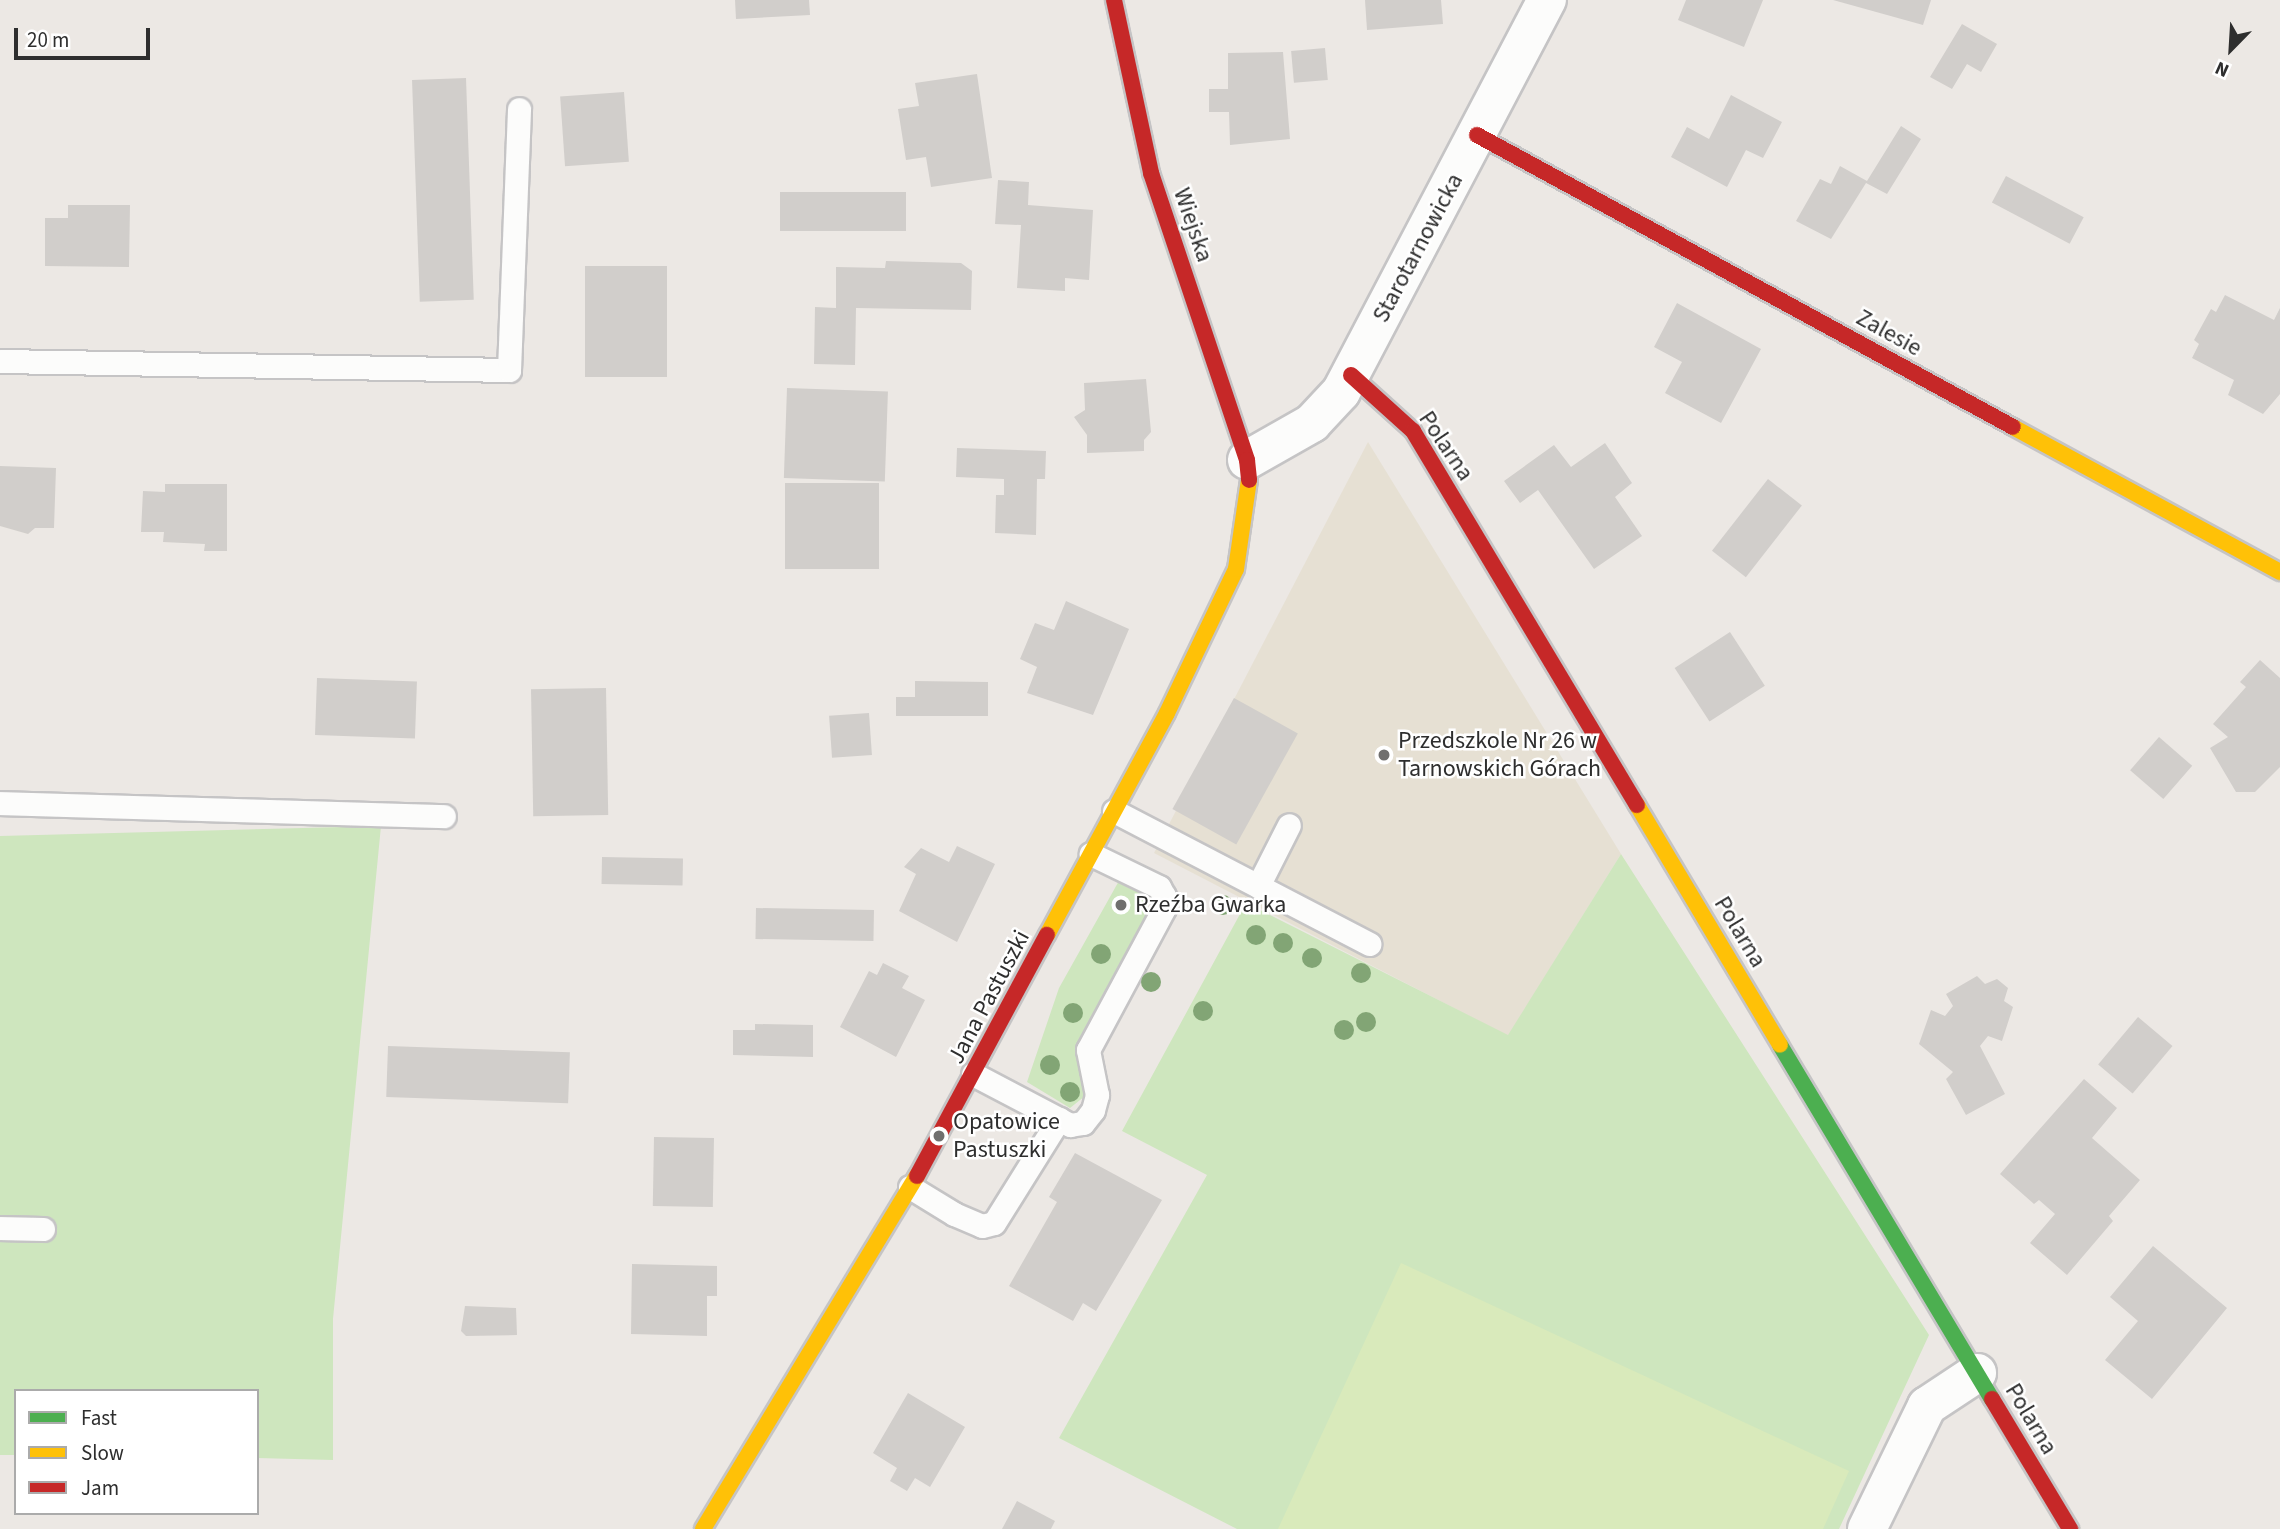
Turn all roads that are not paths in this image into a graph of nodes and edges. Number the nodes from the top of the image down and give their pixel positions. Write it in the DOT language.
graph roads {
  1 [pos="1115,0"];
  2 [pos="1548,0"];
  3 [pos="519,110"];
  4 [pos="1477,135"];
  5 [pos="0,361"];
  6 [pos="1351,375"];
  7 [pos="1247,460"];
  8 [pos="2280,572"];
  9 [pos="0,803"];
  10 [pos="1114,811"];
  11 [pos="444,816"];
  12 [pos="1289,825"];
  13 [pos="1091,854"];
  14 [pos="1258,886"];
  15 [pos="1369,944"];
  16 [pos="973,1074"];
  17 [pos="1059,1119"];
  18 [pos="911,1187"];
  19 [pos="0,1228"];
  20 [pos="44,1229"];
  21 [pos="1977,1373"];
  22 [pos="703,1529"];
  23 [pos="1867,1529"];
  24 [pos="2070,1529"];
  1 -- 7 [label="street, Wiejska"];
  2 -- 4 [label="street, Starotarnowicka"];
  3 -- 5 [label="lane"];
  4 -- 6 [label="street, Starotarnowicka"];
  4 -- 8 [label="street, Zalesie"];
  6 -- 7 [label="street, Starotarnowicka"];
  6 -- 21 [label="street, Polarna"];
  7 -- 10 [label="street, Jana Pastuszki"];
  9 -- 11 [label="lane"];
  10 -- 13 [label="street, Jana Pastuszki"];
  10 -- 14 [label="lane"];
  12 -- 14 [label="lane"];
  13 -- 16 [label="street, Jana Pastuszki"];
  13 -- 17 [label="lane"];
  14 -- 15 [label="lane"];
  16 -- 17 [label="lane"];
  16 -- 18 [label="street, Jana Pastuszki"];
  17 -- 18 [label="lane"];
  18 -- 22 [label="street, Jana Pastuszki"];
  19 -- 20 [label="lane"];
  21 -- 23 [label="street"];
  21 -- 24 [label="street, Polarna"];
}
